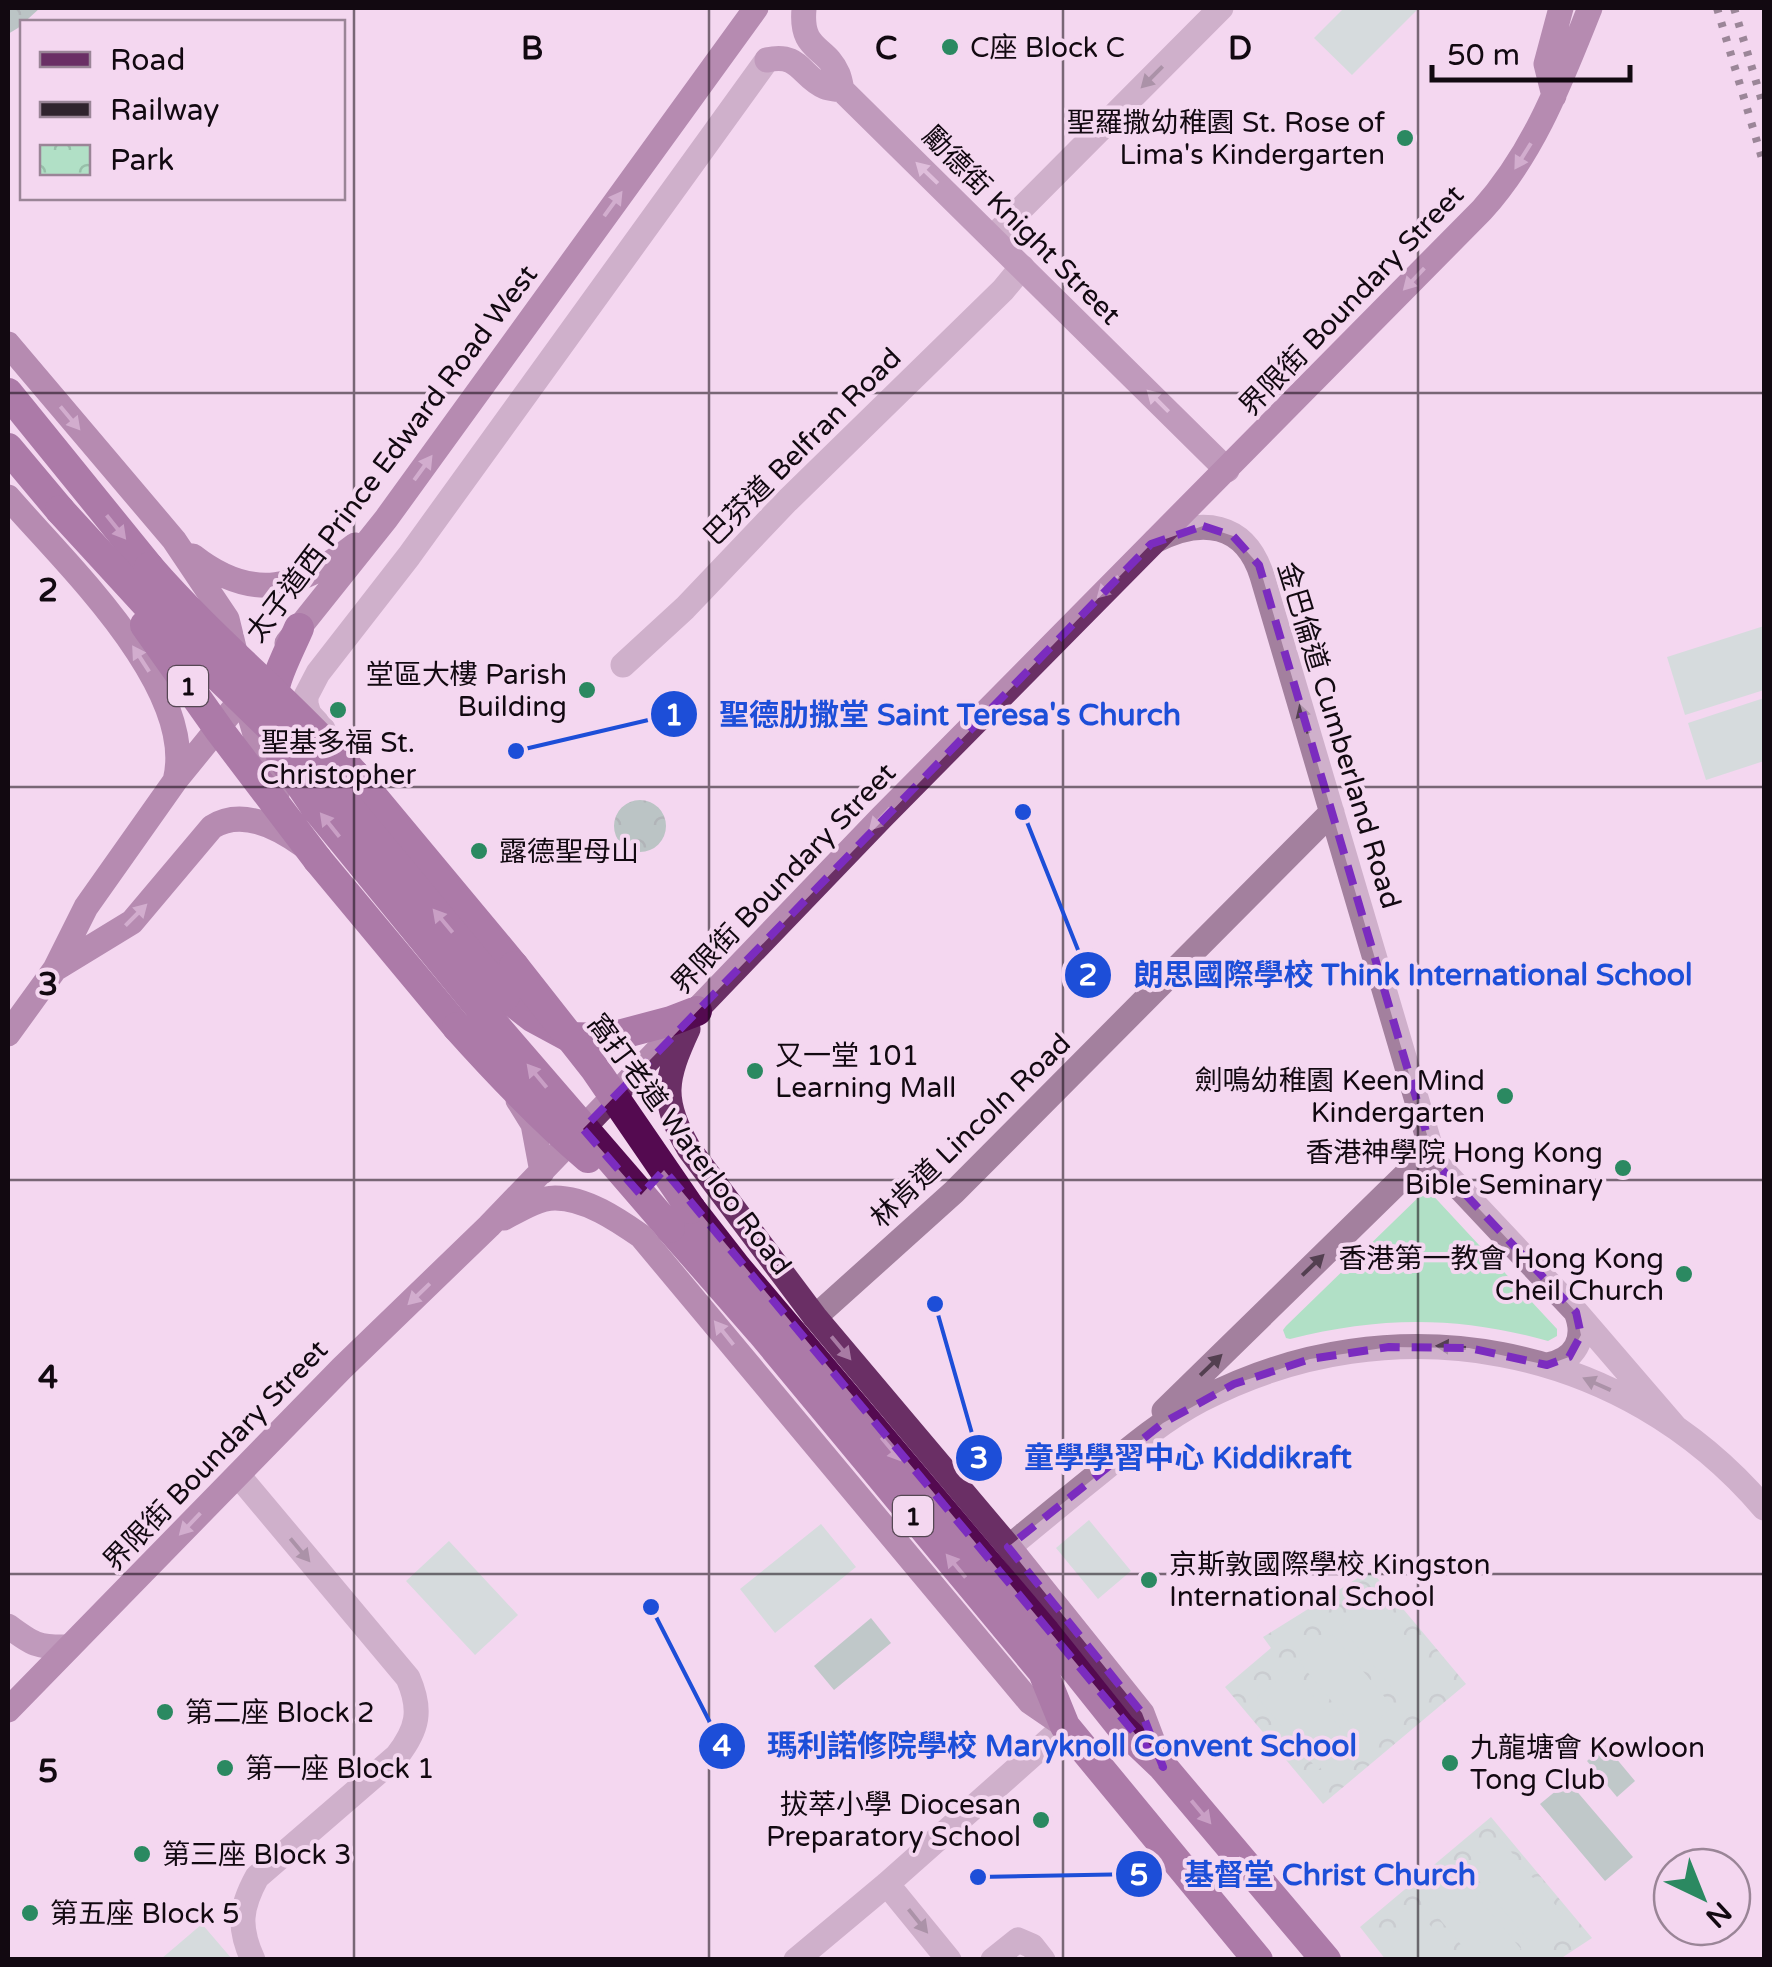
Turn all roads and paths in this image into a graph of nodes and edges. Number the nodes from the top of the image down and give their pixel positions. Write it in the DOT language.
graph roads {
  1 [pos="756,8"];
  2 [pos="805,8"];
  3 [pos="1221,8"];
  4 [pos="1561,8"];
  5 [pos="1590,8"];
  6 [pos="768,60"];
  7 [pos="842,90"];
  8 [pos="1554,96"];
  9 [pos="993,237"];
  10 [pos="1022,268"];
  11 [pos="8,344"];
  12 [pos="8,393"];
  13 [pos="8,448"];
  14 [pos="1227,470"];
  15 [pos="8,497"];
  16 [pos="60,510"];
  17 [pos="386,520"];
  18 [pos="174,540"];
  19 [pos="1151,544"];
  20 [pos="107,610"];
  21 [pos="300,628"];
  22 [pos="622,665"];
  23 [pos="244,696"];
  24 [pos="175,781"];
  25 [pos="1332,812"];
  26 [pos="329,864"];
  27 [pos="504,942"];
  28 [pos="56,969"];
  29 [pos="696,1011"];
  30 [pos="8,1034"];
  31 [pos="1432,1149"];
  32 [pos="542,1172"];
  33 [pos="706,1174"];
  34 [pos="489,1226"];
  35 [pos="656,1232"];
  36 [pos="1576,1312"];
  37 [pos="814,1317"];
  38 [pos="1244,1333"];
  39 [pos="1547,1365"];
  40 [pos="1272,1370"];
  41 [pos="1675,1427"];
  42 [pos="1130,1448"];
  43 [pos="238,1474"];
  44 [pos="1764,1508"];
  45 [pos="1008,1547"];
  46 [pos="8,1626"];
  47 [pos="1032,1637"];
  48 [pos="69,1646"];
  49 [pos="8,1710"];
  50 [pos="1065,1726"];
  51 [pos="1163,1767"];
  52 [pos="887,1884"];
  53 [pos="253,1960"];
  54 [pos="796,1960"];
  55 [pos="948,1960"];
  56 [pos="993,1960"];
  57 [pos="1043,1960"];
  58 [pos="1258,1960"];
  59 [pos="1326,1960"];
  17 -- 1 [label="main road, 太子道西 Prince Edward Road West, one-way"];
  2 -- 6 [label="street"];
  2 -- 7 [label="street, 勵德街 Knight Street"];
  3 -- 9 [label="street, one-way"];
  4 -- 8 [label="main road"];
  5 -- 8 [label="main road, 界限街 Boundary Street"];
  6 -- 7 [label="street"];
  6 -- 27 [label="street"];
  9 -- 7 [label="street, 勵德街 Knight Street, one-way"];
  8 -- 14 [label="main road, 界限街 Boundary Street, one-way"];
  9 -- 10 [label="street, 勵德街 Knight Street"];
  14 -- 10 [label="street, 勵德街 Knight Street, one-way"];
  10 -- 22 [label="street, 巴芬道 Belfran Road"];
  11 -- 18 [label="main road, one-way"];
  12 -- 47 [label="highway, 窩打老道 Waterloo Road / 1, one-way, bridge"];
  13 -- 16 [label="highway, 窩打老道 Waterloo Road / 1"];
  14 -- 19 [label="main road, 界限街 Boundary Street"];
  15 -- 20 [label="main road"];
  29 -- 16 [label="highway, one-way, bridge"];
  16 -- 35 [label="highway, 窩打老道 Waterloo Road / 1, bridge"];
  17 -- 18 [label="main road"];
  17 -- 21 [label="main road, 太子道西 Prince Edward Road West"];
  18 -- 20 [label="main road"];
  18 -- 23 [label="main road"];
  25 -- 19 [label="street, 金巴倫道 Cumberland Road, one-way"];
  19 -- 29 [label="main road, 界限街 Boundary Street, one-way"];
  24 -- 20 [label="main road, one-way"];
  21 -- 23 [label="main road, 太子道西 Prince Edward Road West"];
  35 -- 21 [label="highway, one-way, bridge"];
  23 -- 24 [label="main road, 太子道西 Prince Edward Road West"];
  23 -- 26 [label="main road"];
  24 -- 28 [label="main road, 太子道西 Prince Edward Road West"];
  25 -- 31 [label="street, 金巴倫道 Cumberland Road"];
  25 -- 37 [label="street, 林肯道 Lincoln Road"];
  28 -- 26 [label="main road, one-way"];
  26 -- 32 [label="main road"];
  28 -- 30 [label="main road, 太子道西 Prince Edward Road West"];
  29 -- 32 [label="main road, 界限街 Boundary Street"];
  29 -- 33 [label="main road, 窩打老道 Waterloo Road"];
  31 -- 36 [label="street, 金巴倫道 Cumberland Road"];
  38 -- 31 [label="street, one-way"];
  32 -- 34 [label="main road, 界限街 Boundary Street"];
  33 -- 35 [label="main road"];
  33 -- 37 [label="main road, 窩打老道 Waterloo Road"];
  34 -- 35 [label="main road, 窩打老道 Waterloo Road"];
  34 -- 43 [label="main road, 界限街 Boundary Street, one-way"];
  47 -- 35 [label="highway, 窩打老道 Waterloo Road / 1, one-way"];
  50 -- 35 [label="main road, 窩打老道 Waterloo Road, one-way"];
  36 -- 39 [label="street"];
  36 -- 41 [label="street, 金巴倫道 Cumberland Road"];
  37 -- 45 [label="main road, 窩打老道 Waterloo Road, one-way"];
  38 -- 40 [label="street"];
  42 -- 38 [label="street, one-way"];
  39 -- 40 [label="street, one-way"];
  41 -- 39 [label="street, one-way"];
  40 -- 42 [label="street"];
  41 -- 44 [label="street"];
  42 -- 45 [label="street"];
  43 -- 48 [label="main road, 界限街 Boundary Street, one-way"];
  43 -- 53 [label="street, one-way"];
  45 -- 51 [label="main road, 窩打老道 Waterloo Road"];
  46 -- 48 [label="street"];
  47 -- 50 [label="highway, 窩打老道 Waterloo Road / 1"];
  47 -- 51 [label="highway, 窩打老道 Waterloo Road / 1"];
  48 -- 49 [label="main road, 界限街 Boundary Street"];
  50 -- 52 [label="street"];
  50 -- 58 [label="highway, 窩打老道 Waterloo Road / 1"];
  51 -- 59 [label="highway, 窩打老道 Waterloo Road / 1, one-way"];
  52 -- 54 [label="street"];
  52 -- 55 [label="street, one-way"];
  56 -- 57 [label="street"];
}
